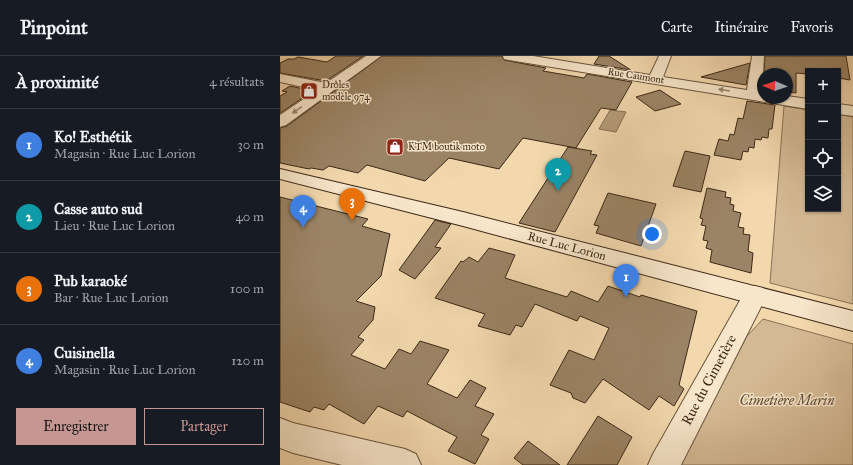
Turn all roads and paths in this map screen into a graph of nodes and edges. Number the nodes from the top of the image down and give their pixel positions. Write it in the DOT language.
graph roads {
  1 [pos="375,56"];
  2 [pos="509,56"];
  3 [pos="665,56"];
  4 [pos="758,56"];
  5 [pos="758,68"];
  6 [pos="280,78"];
  7 [pos="655,79"];
  8 [pos="328,88"];
  9 [pos="757,96"];
  10 [pos="793,102"];
  11 [pos="805,104"];
  12 [pos="841,109"];
  13 [pos="853,111"];
  14 [pos="280,122"];
  15 [pos="280,174"];
  16 [pos="755,295"];
  17 [pos="853,321"];
  18 [pos="280,433"];
  19 [pos="405,465"];
  20 [pos="664,465"];
  1 -- 8 [label="street"];
  2 -- 7 [label="street, Rue Caumont"];
  3 -- 7 [label="street"];
  4 -- 5 [label="street"];
  6 -- 8 [label="street"];
  9 -- 7 [label="street, Rue Caumont, one-way"];
  8 -- 14 [label="street, one-way"];
  10 -- 11 [label="street"];
  12 -- 13 [label="street"];
  15 -- 16 [label="street, Rue Luc Lorion"];
  16 -- 17 [label="street, Rue Luc Lorion"];
  16 -- 20 [label="street, Rue du Cimetière"];
  18 -- 19 [label="street"];
}
